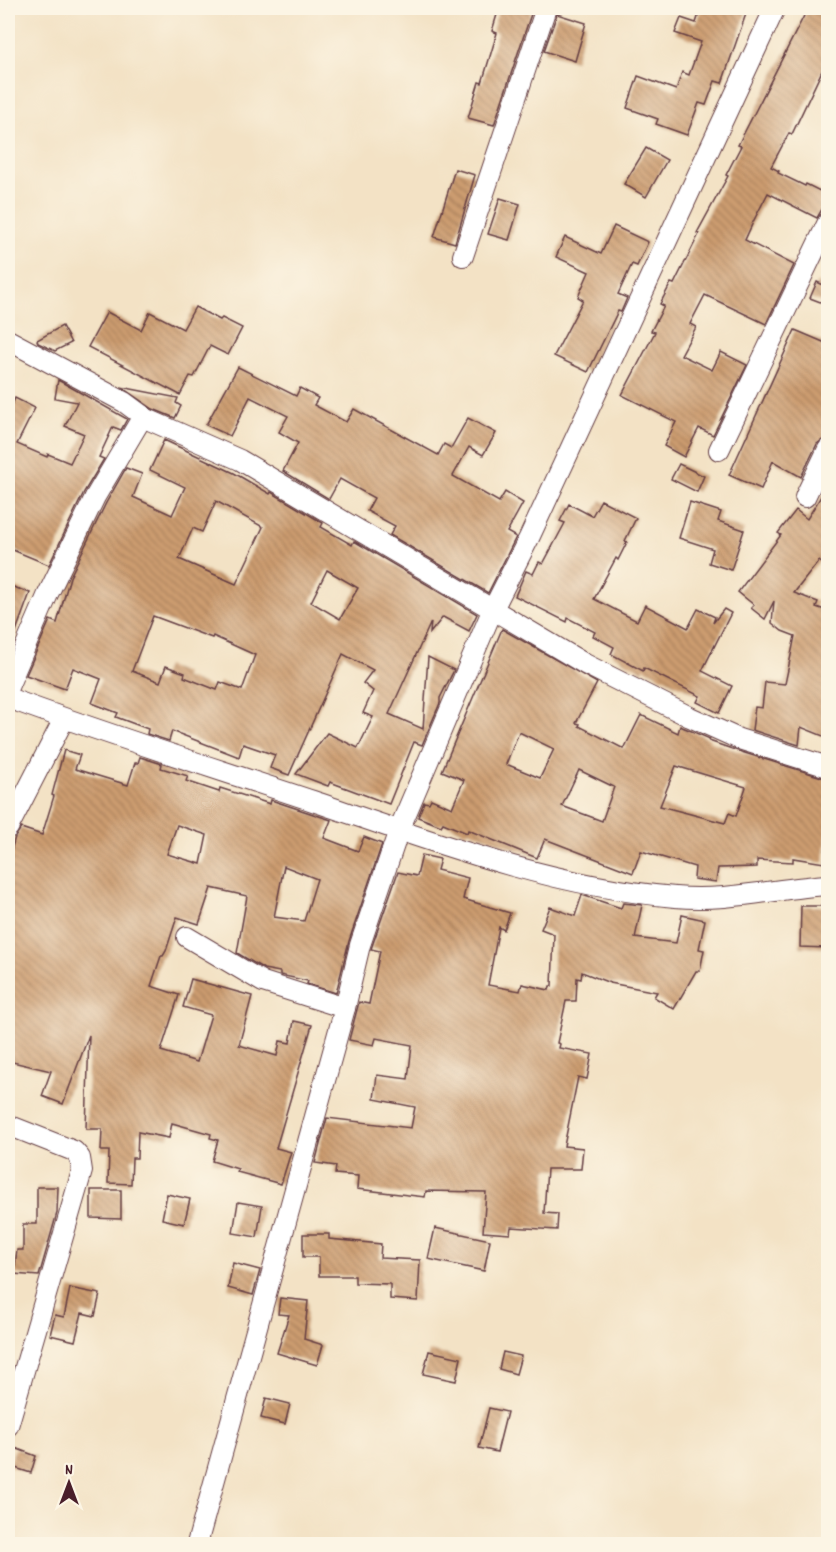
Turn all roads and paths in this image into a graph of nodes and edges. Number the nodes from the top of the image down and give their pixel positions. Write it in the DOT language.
graph roads {
  1 [pos="546,8"];
  2 [pos="775,8"];
  3 [pos="828,222"];
  4 [pos="463,256"];
  5 [pos="8,340"];
  6 [pos="143,416"];
  7 [pos="828,449"];
  8 [pos="719,450"];
  9 [pos="805,497"];
  10 [pos="492,611"];
  11 [pos="8,687"];
  12 [pos="8,698"];
  13 [pos="64,719"];
  14 [pos="828,767"];
  15 [pos="8,828"];
  16 [pos="399,830"];
  17 [pos="828,885"];
  18 [pos="187,937"];
  19 [pos="345,1008"];
  20 [pos="8,1125"];
  21 [pos="8,1426"];
  22 [pos="197,1545"];
  1 -- 4 [label="street"];
  2 -- 10 [label="street"];
  3 -- 8 [label="street"];
  5 -- 6 [label="street"];
  6 -- 10 [label="street"];
  6 -- 11 [label="street"];
  7 -- 9 [label="street"];
  10 -- 14 [label="street"];
  10 -- 16 [label="street"];
  12 -- 13 [label="street"];
  13 -- 15 [label="street"];
  13 -- 16 [label="street"];
  16 -- 17 [label="street"];
  16 -- 19 [label="street"];
  18 -- 19 [label="street"];
  19 -- 22 [label="street"];
  20 -- 21 [label="street"];
}
